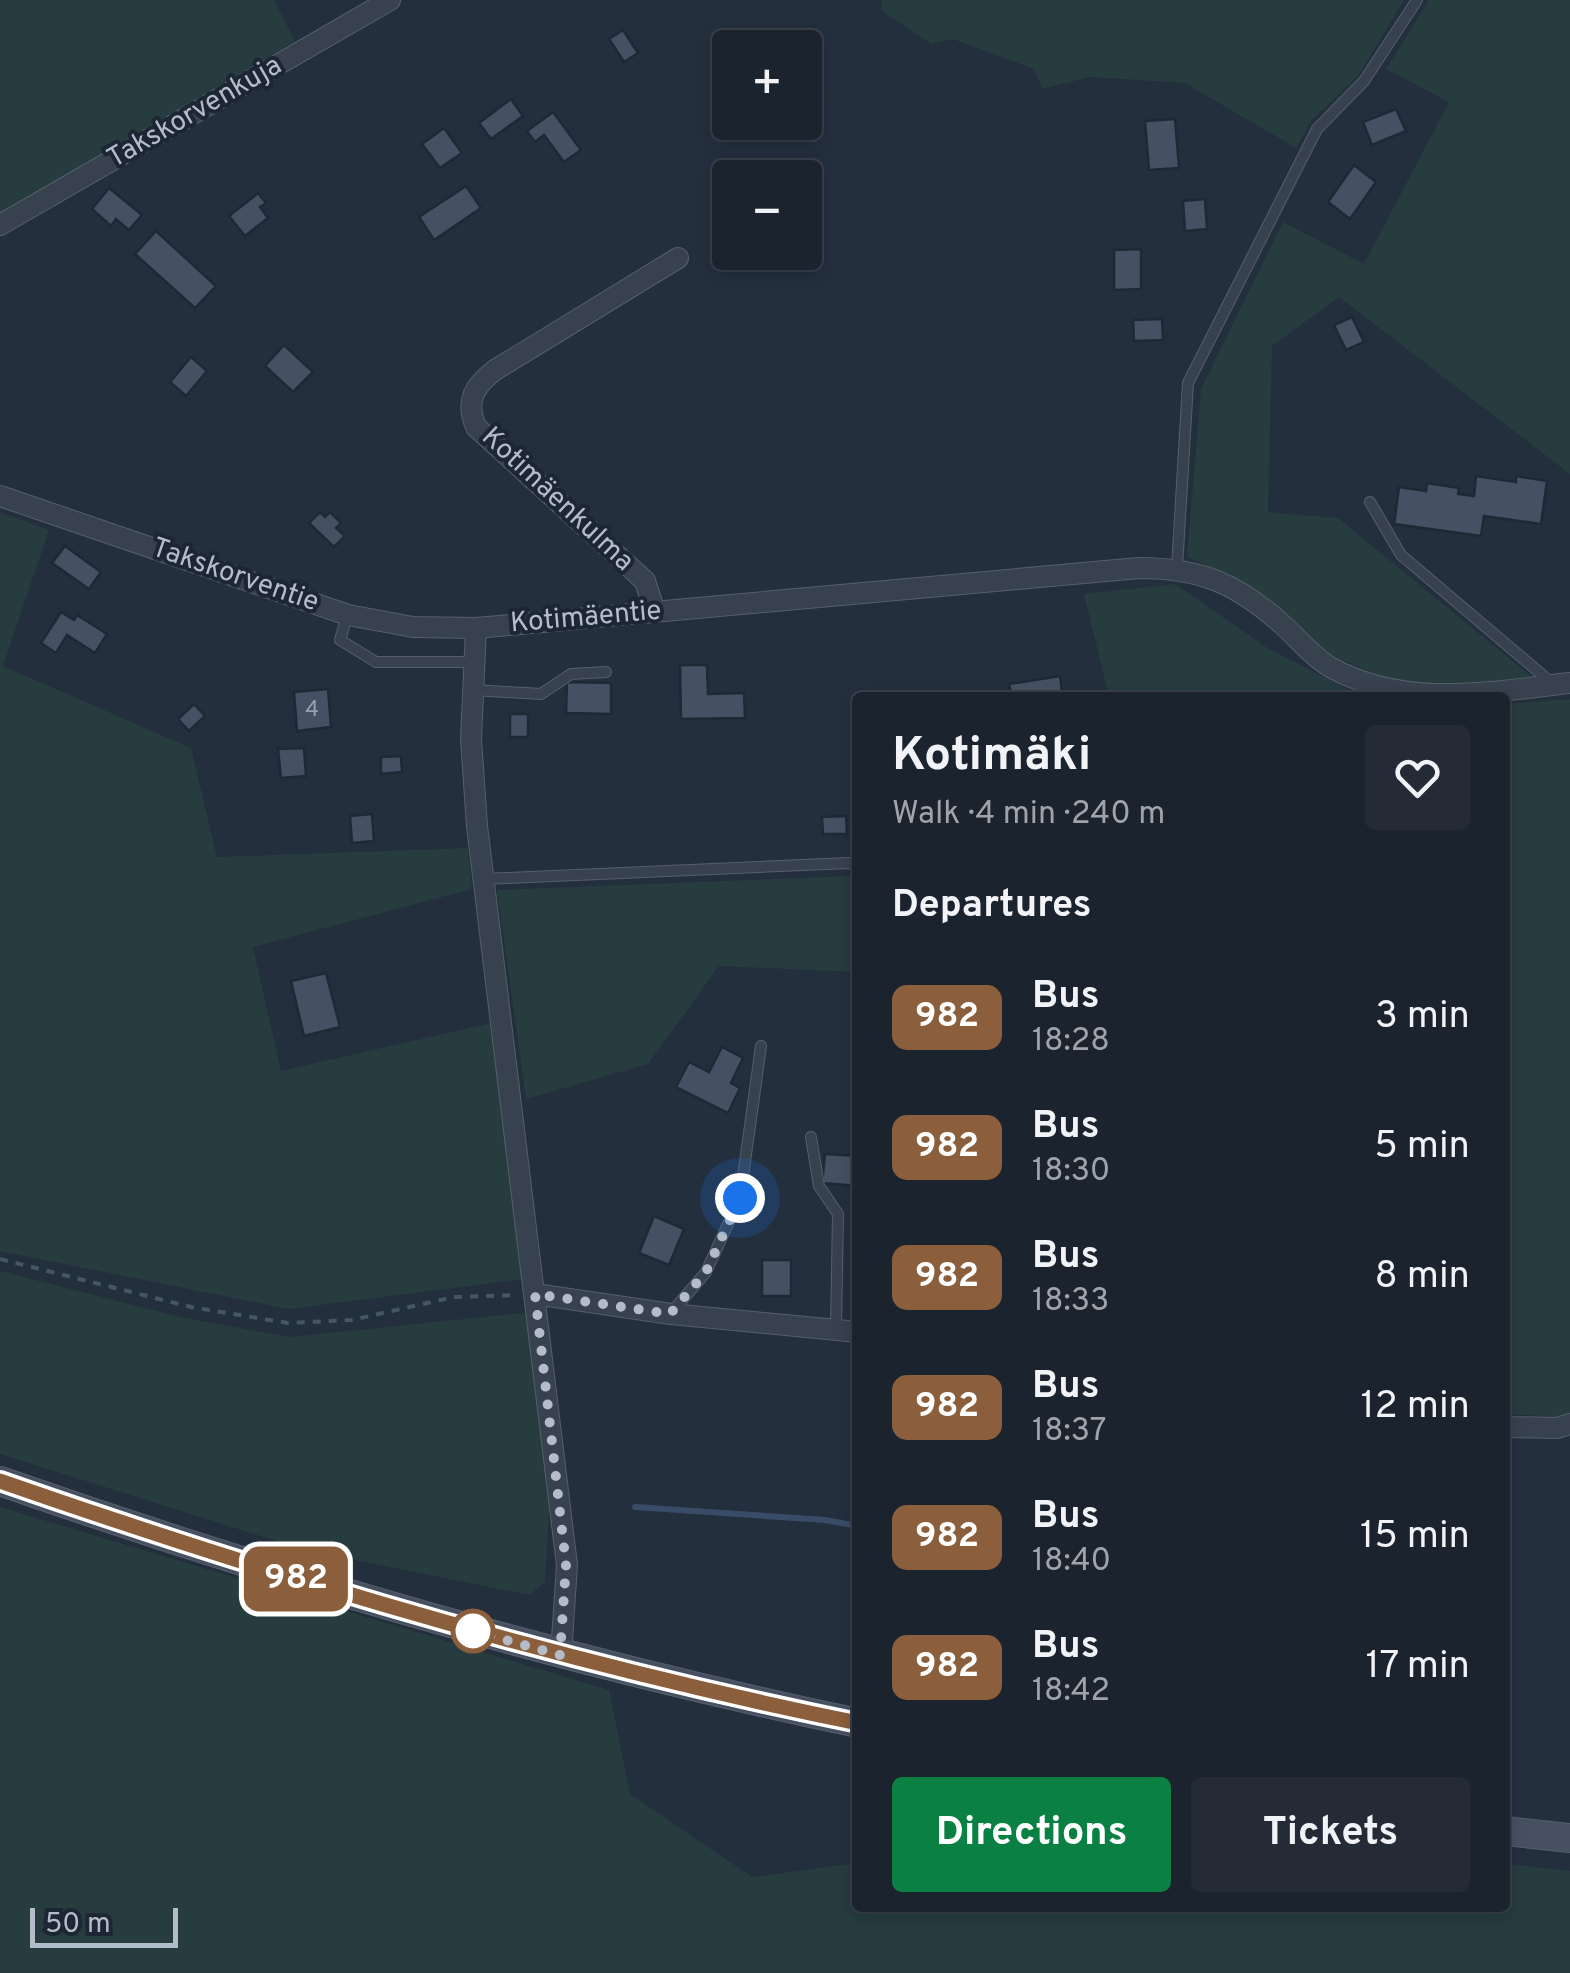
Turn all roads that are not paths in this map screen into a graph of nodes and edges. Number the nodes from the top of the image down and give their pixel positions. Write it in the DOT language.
graph roads {
  1 [pos="390,0"];
  2 [pos="1417,0"];
  3 [pos="0,225"];
  4 [pos="678,258"];
  5 [pos="0,496"];
  6 [pos="1370,502"];
  7 [pos="1177,568"];
  8 [pos="655,612"];
  9 [pos="348,615"];
  10 [pos="476,628"];
  11 [pos="473,662"];
  12 [pos="606,672"];
  13 [pos="1562,684"];
  14 [pos="472,690"];
  15 [pos="1419,692"];
  16 [pos="1472,692"];
  17 [pos="852,864"];
  18 [pos="484,879"];
  19 [pos="761,1046"];
  20 [pos="810,1137"];
  21 [pos="535,1294"];
  22 [pos="670,1314"];
  23 [pos="836,1330"];
  24 [pos="852,1331"];
  25 [pos="1570,1424"];
  26 [pos="1510,1427"];
  27 [pos="0,1482"];
  28 [pos="560,1655"];
  29 [pos="852,1722"];
  30 [pos="1510,1832"];
  31 [pos="1570,1838"];
  1 -- 3 [label="street, Takskorvenkuja"];
  2 -- 7 [label="lane"];
  4 -- 8 [label="street, Kotimäenkulma"];
  5 -- 9 [label="street, Takskorventie"];
  6 -- 13 [label="lane"];
  7 -- 8 [label="street, Kotimäentie"];
  7 -- 15 [label="street, Kotimäentie"];
  8 -- 10 [label="street, Kotimäentie"];
  9 -- 10 [label="street, Takskorventie"];
  9 -- 11 [label="lane"];
  10 -- 11 [label="street, Kotimäentie"];
  11 -- 14 [label="street, Kotimäentie"];
  12 -- 14 [label="lane"];
  13 -- 16 [label="street, Kotimäentie"];
  14 -- 18 [label="street, Kotimäentie"];
  17 -- 18 [label="lane"];
  18 -- 21 [label="street, Kotimäentie"];
  19 -- 22 [label="lane"];
  20 -- 23 [label="lane"];
  21 -- 22 [label="street"];
  21 -- 28 [label="street, Kotimäentie"];
  22 -- 23 [label="street"];
  23 -- 24 [label="street"];
  25 -- 26 [label="street"];
  27 -- 28 [label="main road"];
  28 -- 29 [label="main road"];
  30 -- 31 [label="main road"];
}
